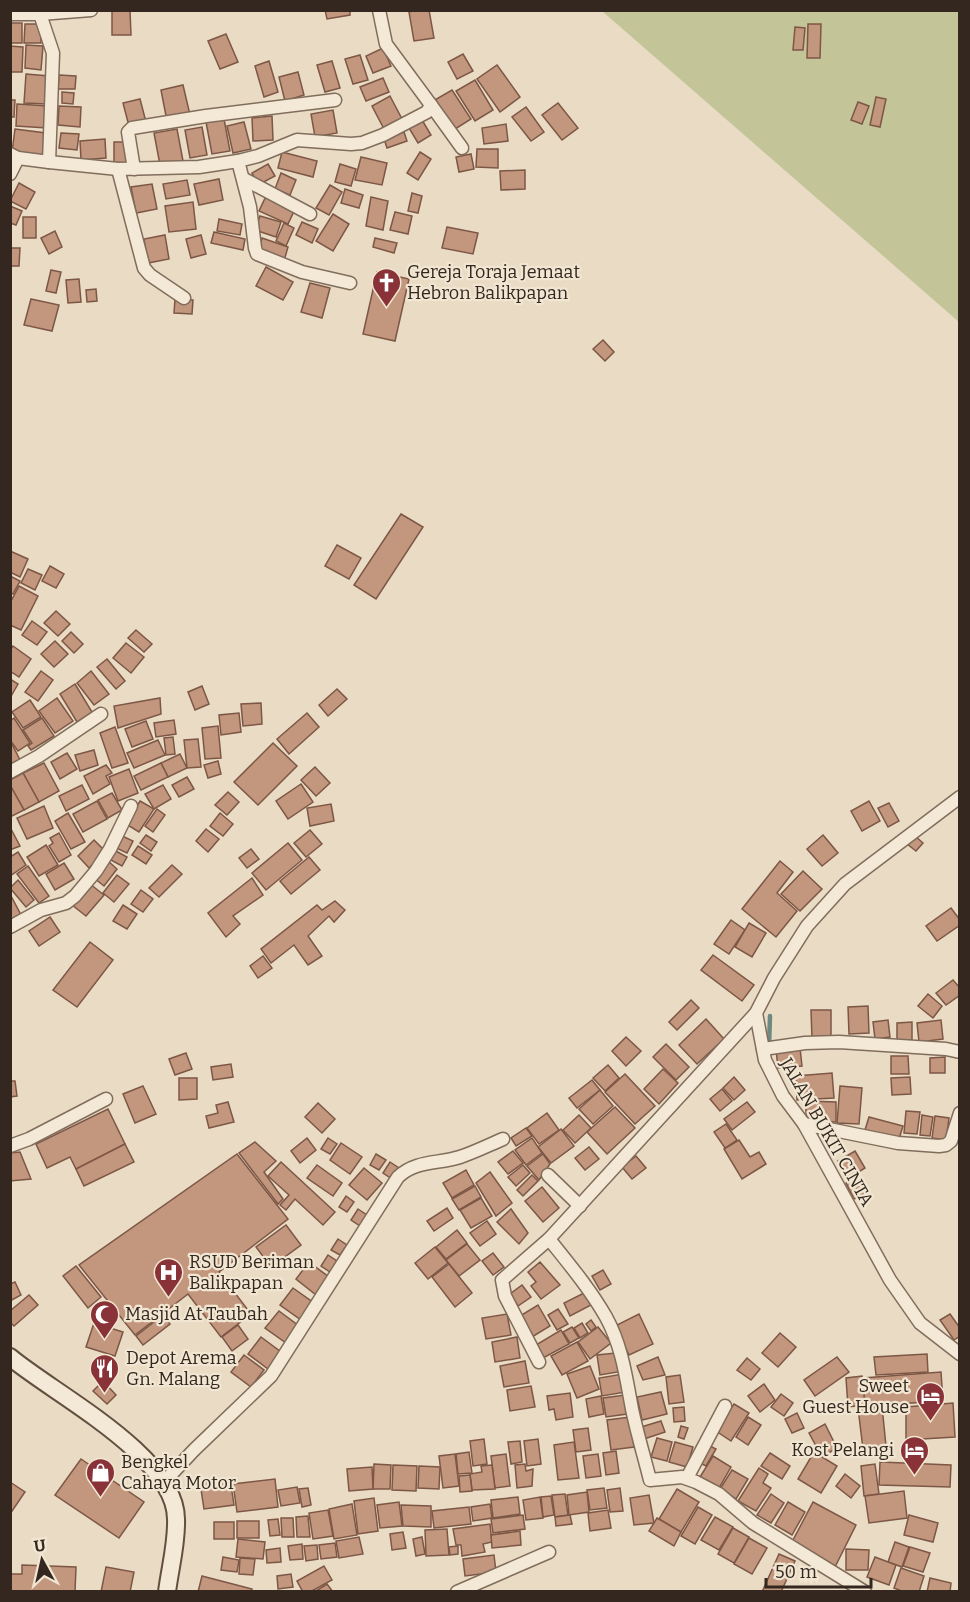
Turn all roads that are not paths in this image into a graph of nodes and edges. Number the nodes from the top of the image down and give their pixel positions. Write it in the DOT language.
graph roads {
  1 [pos="91,10"];
  2 [pos="380,10"];
  3 [pos="10,14"];
  4 [pos="40,14"];
  5 [pos="335,100"];
  6 [pos="431,105"];
  7 [pos="462,148"];
  8 [pos="14,156"];
  9 [pos="238,161"];
  10 [pos="49,162"];
  11 [pos="118,169"];
  12 [pos="134,170"];
  13 [pos="10,174"];
  14 [pos="243,179"];
  15 [pos="310,214"];
  16 [pos="350,283"];
  17 [pos="184,298"];
  18 [pos="101,714"];
  19 [pos="10,772"];
  20 [pos="960,797"];
  21 [pos="131,806"];
  22 [pos="10,927"];
  23 [pos="756,1013"];
  24 [pos="763,1048"];
  25 [pos="960,1052"];
  26 [pos="106,1099"];
  27 [pos="960,1113"];
  28 [pos="804,1124"];
  29 [pos="503,1138"];
  30 [pos="10,1146"];
  31 [pos="548,1175"];
  32 [pos="580,1206"];
  33 [pos="549,1239"];
  34 [pos="960,1354"];
  35 [pos="10,1357"];
  36 [pos="539,1362"];
  37 [pos="725,1406"];
  38 [pos="687,1478"];
  39 [pos="164,1482"];
  40 [pos="549,1552"];
  41 [pos="167,1592"];
  42 [pos="457,1592"];
  43 [pos="865,1592"];
  1 -- 4 [label="street"];
  2 -- 6 [label="street"];
  3 -- 4 [label="street"];
  4 -- 10 [label="street"];
  5 -- 12 [label="street"];
  6 -- 7 [label="street"];
  6 -- 9 [label="street"];
  8 -- 10 [label="street"];
  8 -- 13 [label="street"];
  9 -- 12 [label="street"];
  9 -- 14 [label="street"];
  10 -- 11 [label="street"];
  11 -- 12 [label="street"];
  11 -- 17 [label="street"];
  14 -- 15 [label="street"];
  14 -- 16 [label="street"];
  18 -- 19 [label="street"];
  20 -- 23 [label="street"];
  21 -- 22 [label="street"];
  23 -- 24 [label="street, JALAN BUKIT CINTA"];
  23 -- 32 [label="street"];
  24 -- 25 [label="street"];
  24 -- 28 [label="street, JALAN BUKIT CINTA"];
  26 -- 30 [label="street"];
  27 -- 28 [label="street"];
  28 -- 34 [label="street, JALAN BUKIT CINTA"];
  29 -- 39 [label="street"];
  31 -- 32 [label="street"];
  32 -- 33 [label="street"];
  33 -- 36 [label="street"];
  33 -- 38 [label="street"];
  35 -- 39 [label="main road"];
  37 -- 38 [label="street"];
  38 -- 43 [label="street"];
  39 -- 41 [label="main road"];
  40 -- 42 [label="street"];
}
